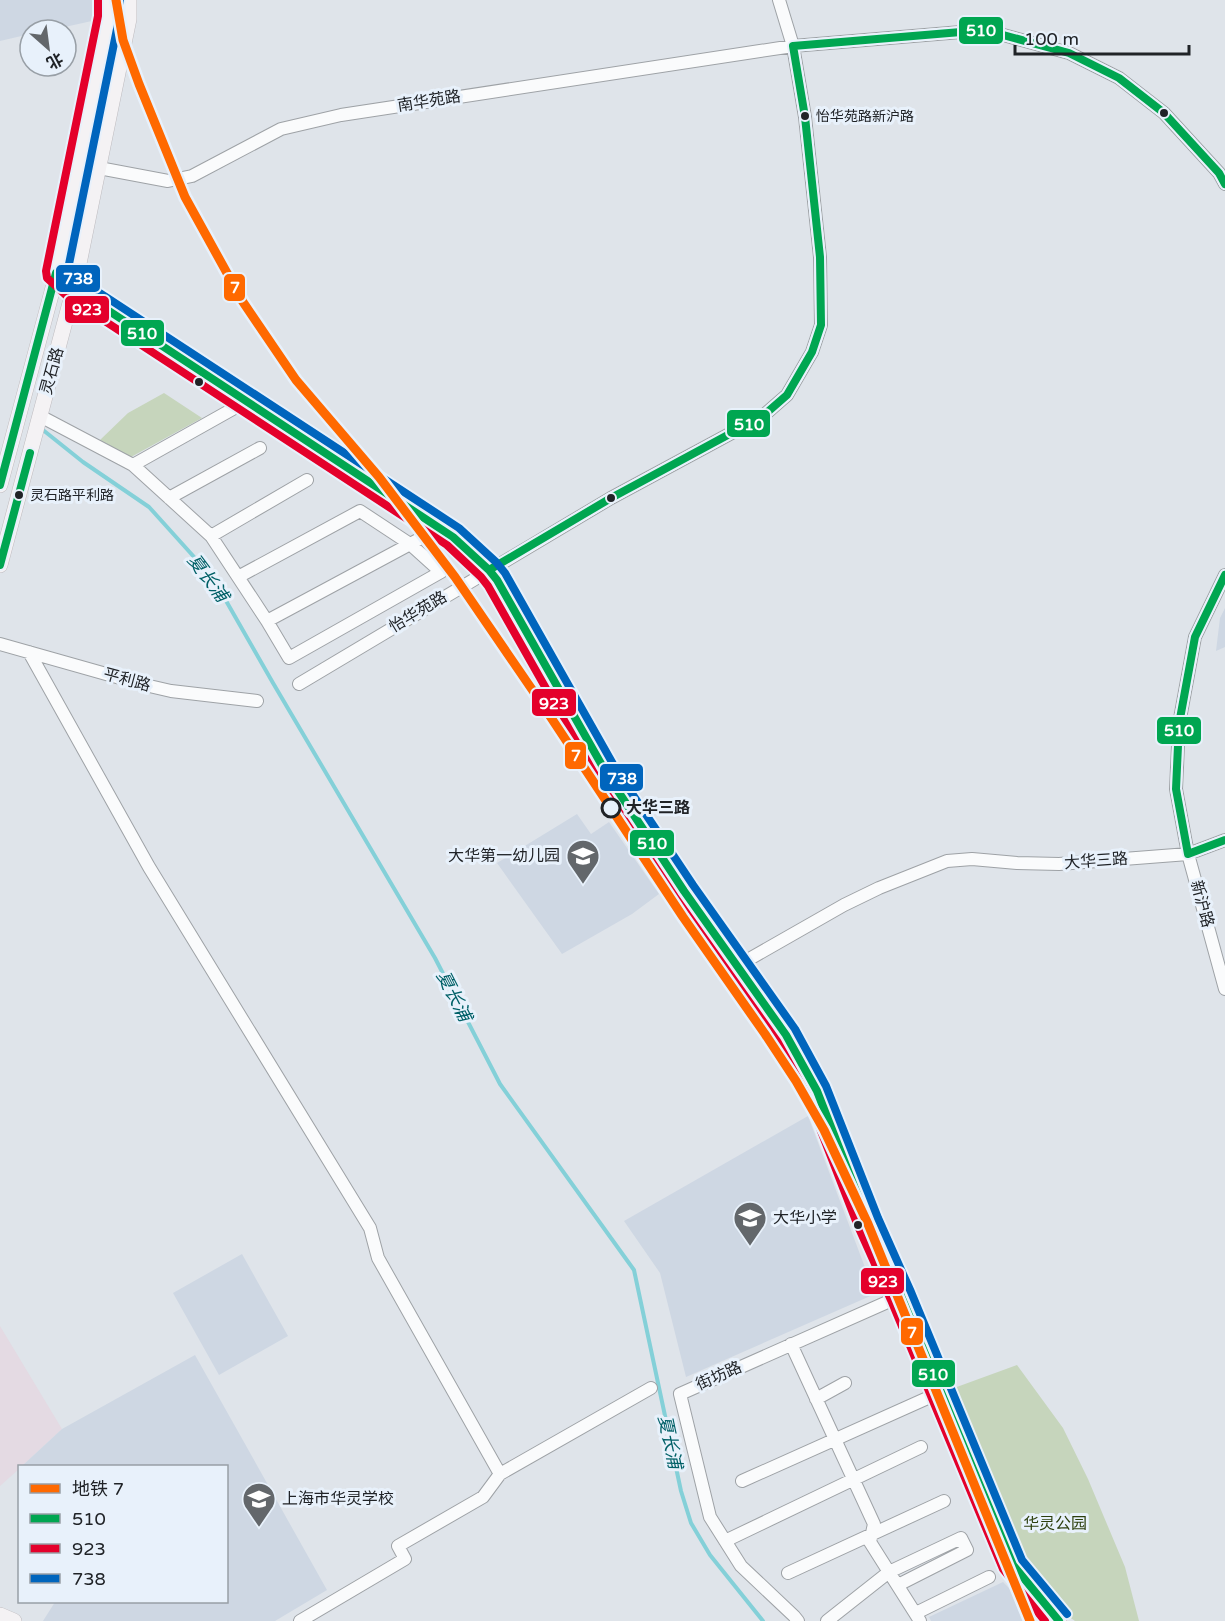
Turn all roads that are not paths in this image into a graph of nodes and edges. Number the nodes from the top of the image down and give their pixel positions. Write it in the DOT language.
graph roads {
  1 [pos="109,0"];
  2 [pos="129,0"];
  3 [pos="778,0"];
  4 [pos="793,46"];
  5 [pos="78,166"];
  6 [pos="99,168"];
  7 [pos="1223,176"];
  8 [pos="56,273"];
  9 [pos="74,288"];
  10 [pos="248,401"];
  11 [pos="40,416"];
  12 [pos="260,448"];
  13 [pos="133,465"];
  14 [pos="307,480"];
  15 [pos="0,485"];
  16 [pos="169,498"];
  17 [pos="440,528"];
  18 [pos="211,536"];
  19 [pos="410,544"];
  20 [pos="0,565"];
  21 [pos="489,570"];
  22 [pos="1225,575"];
  23 [pos="238,577"];
  24 [pos="267,621"];
  25 [pos="0,644"];
  26 [pos="29,652"];
  27 [pos="299,684"];
  28 [pos="257,701"];
  29 [pos="1225,840"];
  30 [pos="1188,854"];
  31 [pos="737,966"];
  32 [pos="1225,989"];
  33 [pos="901,1296"];
  34 [pos="791,1344"];
  35 [pos="845,1383"];
  36 [pos="651,1388"];
  37 [pos="941,1392"];
  38 [pos="816,1399"];
  39 [pos="835,1439"];
  40 [pos="921,1447"];
  41 [pos="500,1474"];
  42 [pos="854,1479"];
  43 [pos="742,1481"];
  44 [pos="944,1501"];
  45 [pos="871,1535"];
  46 [pos="725,1541"];
  47 [pos="889,1572"];
  48 [pos="788,1574"];
  49 [pos="989,1577"];
  50 [pos="898,1585"];
  51 [pos="0,1615"];
  52 [pos="918,1617"];
  53 [pos="14,1621"];
  54 [pos="300,1621"];
  55 [pos="798,1621"];
  56 [pos="827,1621"];
  57 [pos="1059,1621"];
  1 -- 5 [label="main road, 灵石路"];
  2 -- 6 [label="main road, 灵石路"];
  3 -- 4 [label="street"];
  4 -- 6 [label="street, 南华苑路"];
  4 -- 7 [label="street"];
  4 -- 21 [label="street, 怡华苑路"];
  5 -- 6 [label="street, 南华苑路"];
  5 -- 8 [label="main road, 灵石路"];
  6 -- 9 [label="main road, 灵石路"];
  8 -- 9 [label="main road"];
  8 -- 15 [label="main road, 灵石路"];
  9 -- 10 [label="main road"];
  9 -- 11 [label="main road, 灵石路"];
  10 -- 13 [label="street"];
  10 -- 17 [label="main road"];
  11 -- 13 [label="street"];
  11 -- 20 [label="main road, 灵石路"];
  12 -- 16 [label="street"];
  13 -- 16 [label="street"];
  14 -- 18 [label="street"];
  16 -- 18 [label="street"];
  17 -- 19 [label="street"];
  17 -- 21 [label="main road"];
  18 -- 23 [label="street"];
  19 -- 23 [label="street"];
  19 -- 24 [label="street"];
  19 -- 24 [label="street"];
  21 -- 27 [label="street, 怡华苑路"];
  21 -- 31 [label="main road"];
  22 -- 30 [label="street, 新沪路"];
  23 -- 24 [label="street"];
  25 -- 26 [label="street, 平利路"];
  26 -- 28 [label="street, 平利路"];
  26 -- 41 [label="street"];
  29 -- 30 [label="street, 大华三路"];
  30 -- 31 [label="street, 大华三路"];
  30 -- 32 [label="street, 新沪路"];
  31 -- 33 [label="main road"];
  33 -- 34 [label="street, 街坊路"];
  33 -- 37 [label="main road"];
  34 -- 38 [label="street"];
  34 -- 46 [label="street, 街坊路"];
  35 -- 38 [label="street"];
  36 -- 41 [label="street"];
  37 -- 39 [label="street"];
  37 -- 57 [label="main road"];
  38 -- 39 [label="street"];
  39 -- 42 [label="street"];
  39 -- 43 [label="street"];
  40 -- 42 [label="street"];
  41 -- 54 [label="street"];
  42 -- 45 [label="street"];
  42 -- 46 [label="street"];
  44 -- 45 [label="street"];
  45 -- 47 [label="street"];
  45 -- 48 [label="street"];
  46 -- 55 [label="street, 街坊路"];
  47 -- 50 [label="street"];
  47 -- 50 [label="street"];
  47 -- 56 [label="street"];
  49 -- 52 [label="street"];
  50 -- 52 [label="street"];
  51 -- 53 [label="main road"];
}
